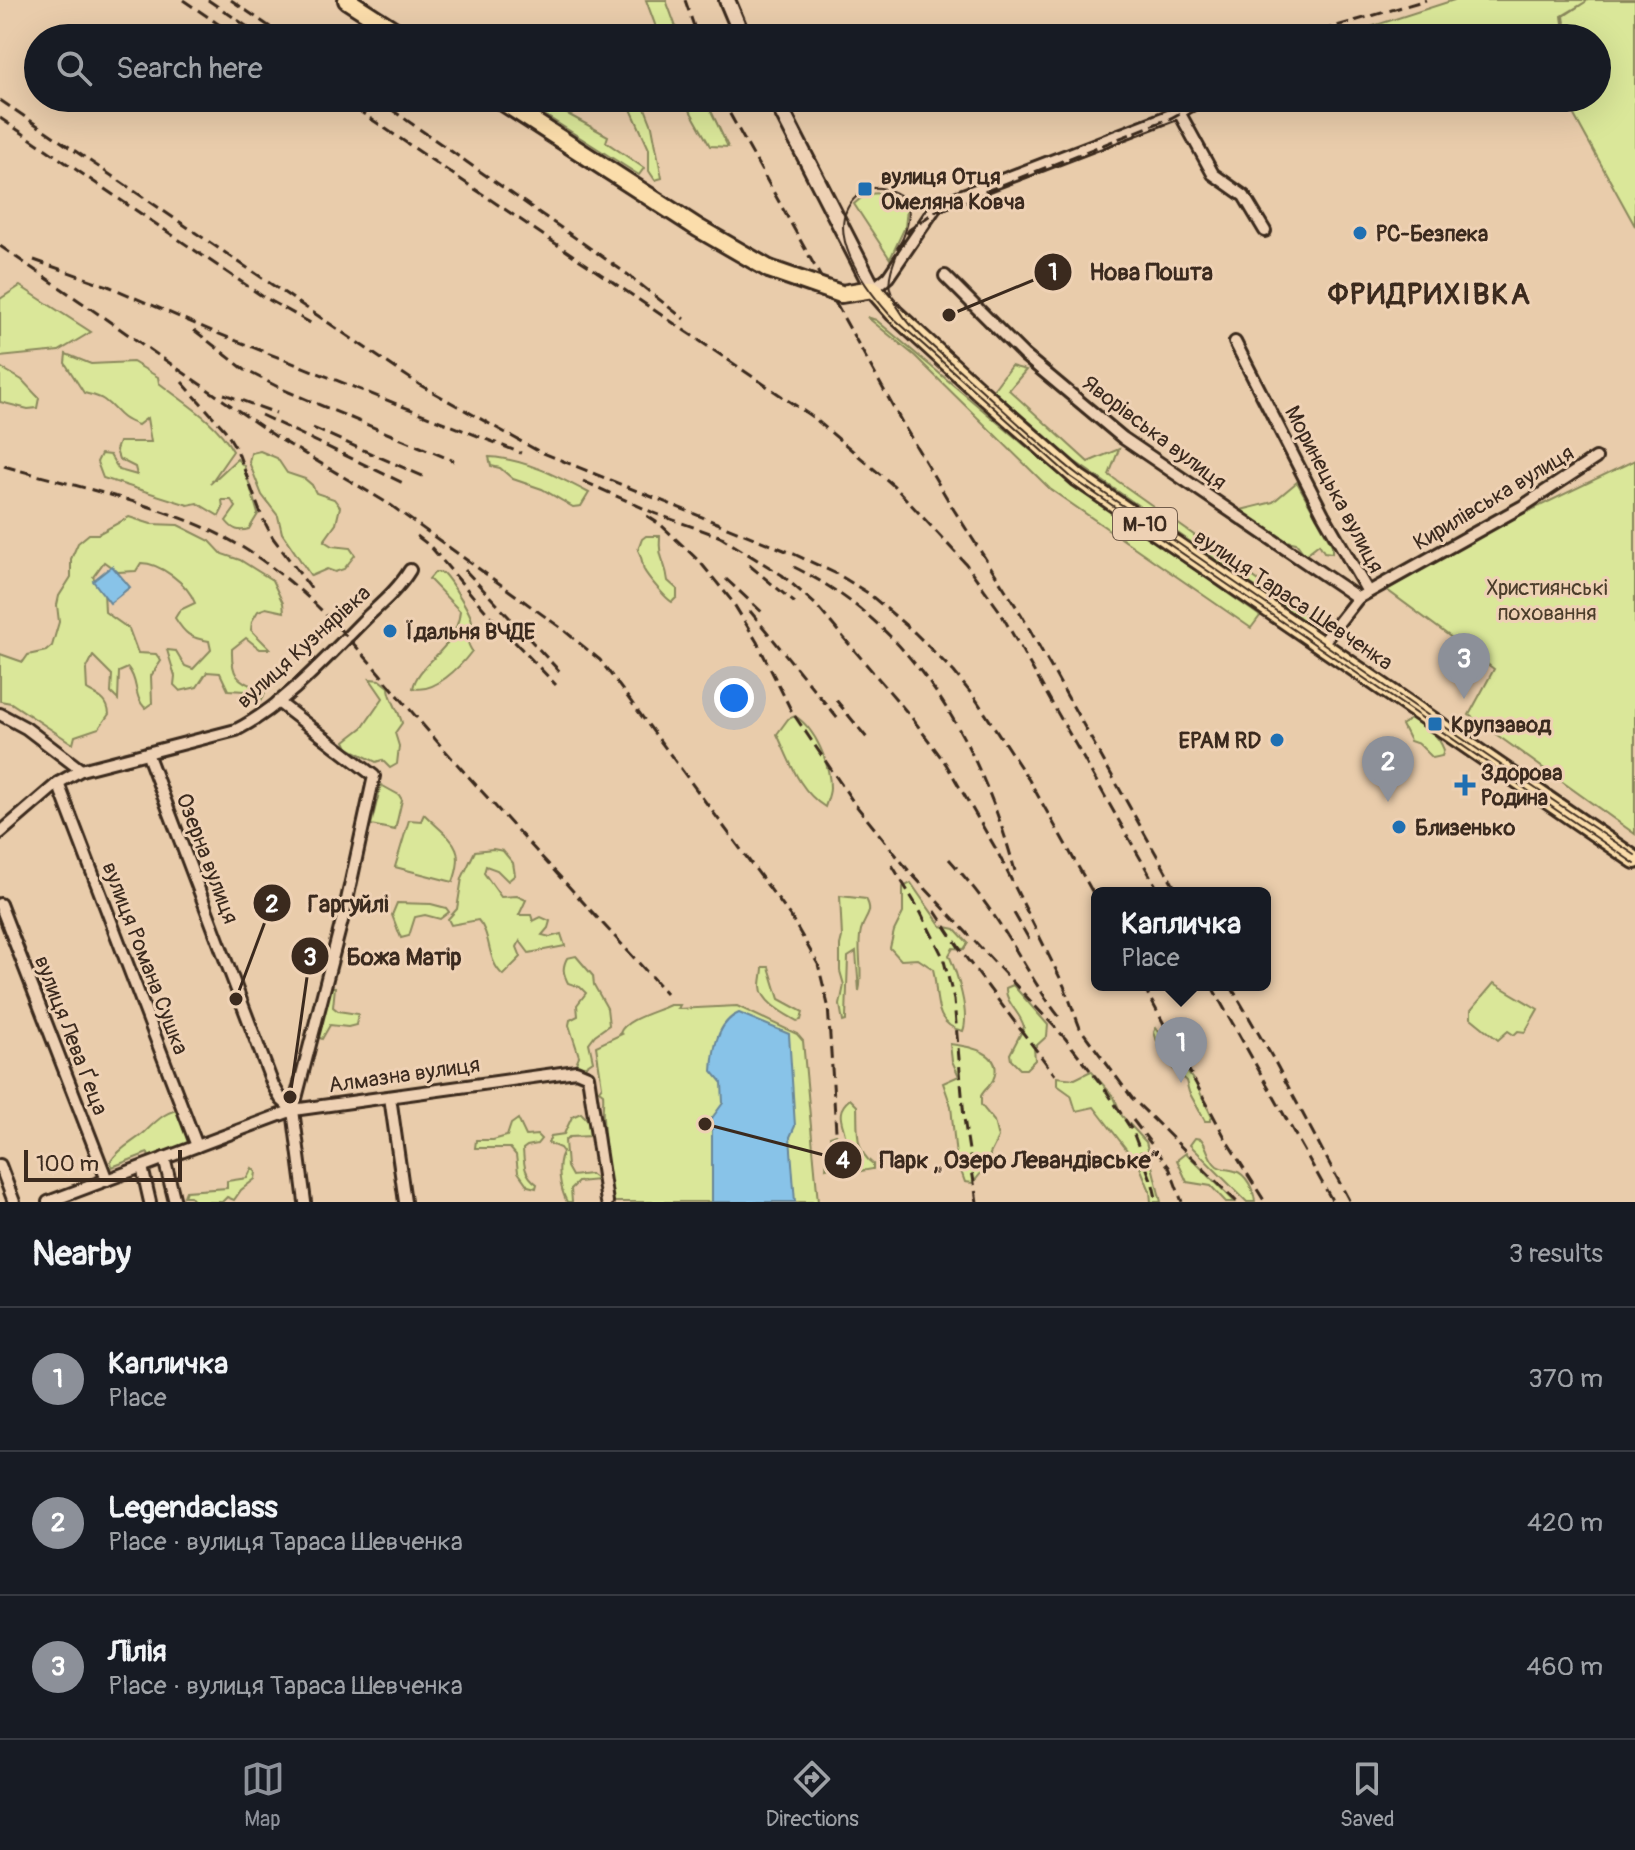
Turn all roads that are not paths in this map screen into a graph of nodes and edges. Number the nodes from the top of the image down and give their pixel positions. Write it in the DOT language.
graph roads {
  1 [pos="347,0"];
  2 [pos="727,0"];
  3 [pos="384,24"];
  4 [pos="737,24"];
  5 [pos="518,112"];
  6 [pos="782,112"];
  7 [pos="1179,112"];
  8 [pos="1265,231"];
  9 [pos="945,276"];
  10 [pos="873,289"];
  11 [pos="1235,342"];
  12 [pos="1596,458"];
  13 [pos="410,570"];
  14 [pos="1363,595"];
  15 [pos="1321,645"];
  16 [pos="278,702"];
  17 [pos="0,714"];
  18 [pos="147,753"];
  19 [pos="81,770"];
  20 [pos="58,783"];
  21 [pos="0,833"];
  22 [pos="1635,860"];
  23 [pos="0,904"];
  24 [pos="390,1097"];
  25 [pos="293,1110"];
  26 [pos="197,1146"];
  27 [pos="164,1158"];
  28 [pos="0,1165"];
  29 [pos="142,1167"];
  30 [pos="107,1180"];
  31 [pos="14,1202"];
  32 [pos="48,1202"];
  33 [pos="150,1202"];
  34 [pos="175,1202"];
  35 [pos="305,1202"];
  36 [pos="405,1202"];
  37 [pos="607,1202"];
  1 -- 3 [label="main road"];
  2 -- 4 [label="main road"];
  5 -- 10 [label="main road, bridge"];
  6 -- 10 [label="main road"];
  7 -- 8 [label="street"];
  7 -- 10 [label="street"];
  9 -- 14 [label="street, Яворівська вулиця"];
  10 -- 15 [label="main road, вулиця Тараса Шевченка / М-10"];
  11 -- 14 [label="street, Моринецька вулиця"];
  12 -- 14 [label="street, Кирилівська вулиця"];
  13 -- 16 [label="street, вулиця Кузнярівка"];
  14 -- 15 [label="street, Моринецька вулиця"];
  15 -- 22 [label="main road, вулиця Тараса Шевченка / М-10"];
  16 -- 18 [label="street, вулиця Кузнярівка"];
  16 -- 25 [label="street"];
  17 -- 19 [label="street"];
  18 -- 19 [label="street, вулиця Кузнярівка"];
  18 -- 25 [label="street, Озерна вулиця"];
  19 -- 20 [label="street, вулиця Кузнярівка"];
  20 -- 21 [label="street, вулиця Кузнярівка"];
  20 -- 26 [label="street, вулиця Романа Сушка"];
  23 -- 30 [label="street, вулиця Лева Ґеца"];
  24 -- 25 [label="street, Алмазна вулиця"];
  24 -- 36 [label="street"];
  24 -- 37 [label="street, Алмазна вулиця"];
  25 -- 26 [label="street, Алмазна вулиця"];
  25 -- 35 [label="street, Озерна вулиця"];
  26 -- 27 [label="street, Алмазна вулиця"];
  27 -- 29 [label="street, Алмазна вулиця"];
  27 -- 34 [label="street"];
  28 -- 31 [label="street"];
  29 -- 30 [label="street, Алмазна вулиця"];
  29 -- 33 [label="street"];
  30 -- 32 [label="street, Алмазна вулиця"];
}
